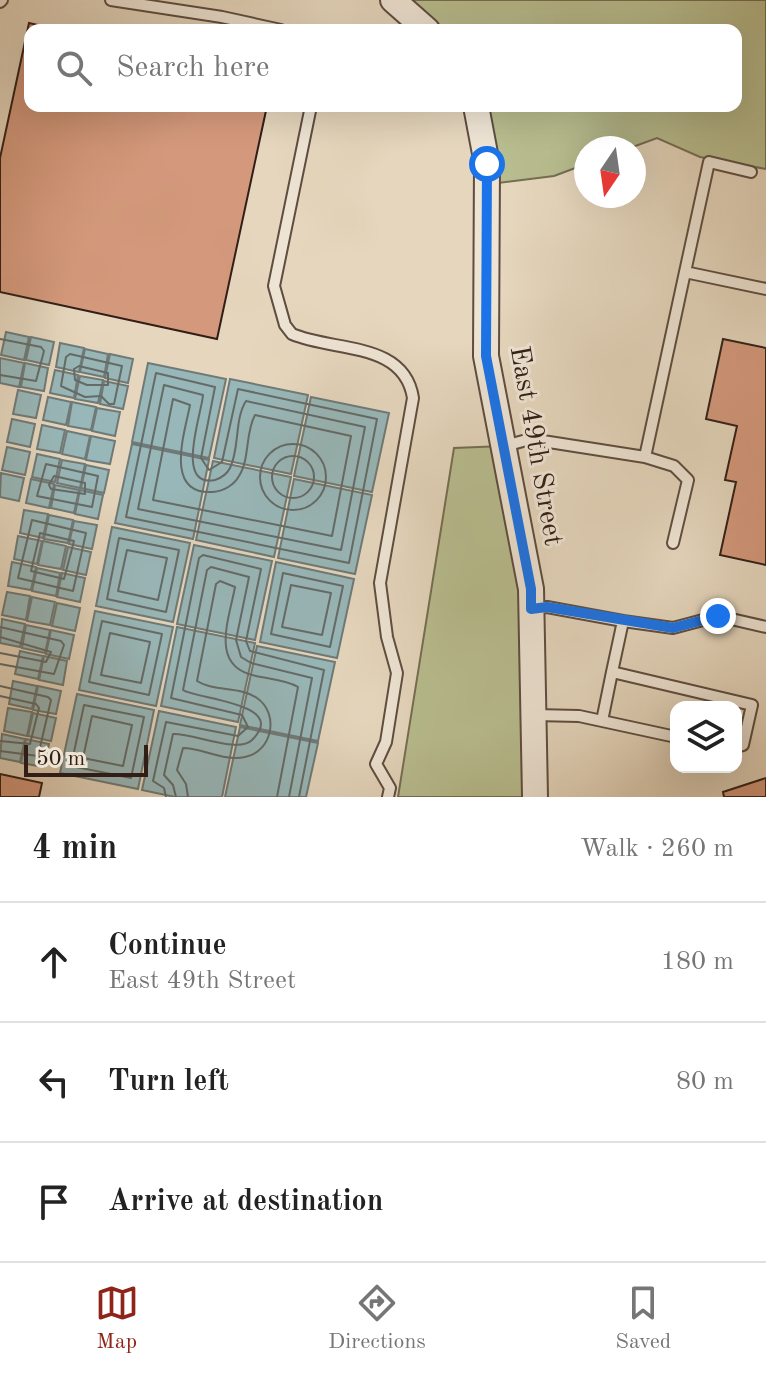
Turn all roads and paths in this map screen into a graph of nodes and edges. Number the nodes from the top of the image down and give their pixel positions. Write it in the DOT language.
graph roads {
  1 [pos="111,0"];
  2 [pos="403,3"];
  3 [pos="254,24"];
  4 [pos="422,24"];
  5 [pos="310,112"];
  6 [pos="477,112"];
  7 [pos="751,172"];
  8 [pos="685,272"];
  9 [pos="766,289"];
  10 [pos="503,446"];
  11 [pos="645,457"];
  12 [pos="673,543"];
  13 [pos="531,609"];
  14 [pos="623,621"];
  15 [pos="766,627"];
  16 [pos="612,672"];
  17 [pos="735,701"];
  18 [pos="742,703"];
  19 [pos="533,715"];
  20 [pos="602,721"];
  21 [pos="670,736"];
  22 [pos="742,745"];
  23 [pos="388,797"];
  24 [pos="535,797"];
  1 -- 3 [label="lane"];
  2 -- 4 [label="street"];
  5 -- 23 [label="lane"];
  6 -- 10 [label="street, East 49th Street"];
  7 -- 8 [label="lane"];
  8 -- 9 [label="lane"];
  8 -- 11 [label="lane"];
  10 -- 11 [label="lane"];
  10 -- 13 [label="street, East 49th Street"];
  11 -- 12 [label="lane"];
  13 -- 14 [label="lane"];
  13 -- 19 [label="street, East 49th Street"];
  14 -- 15 [label="lane"];
  14 -- 16 [label="lane"];
  16 -- 17 [label="lane"];
  16 -- 20 [label="lane"];
  18 -- 22 [label="lane"];
  19 -- 20 [label="lane"];
  19 -- 24 [label="street, East 49th Street"];
  20 -- 21 [label="lane"];
}
